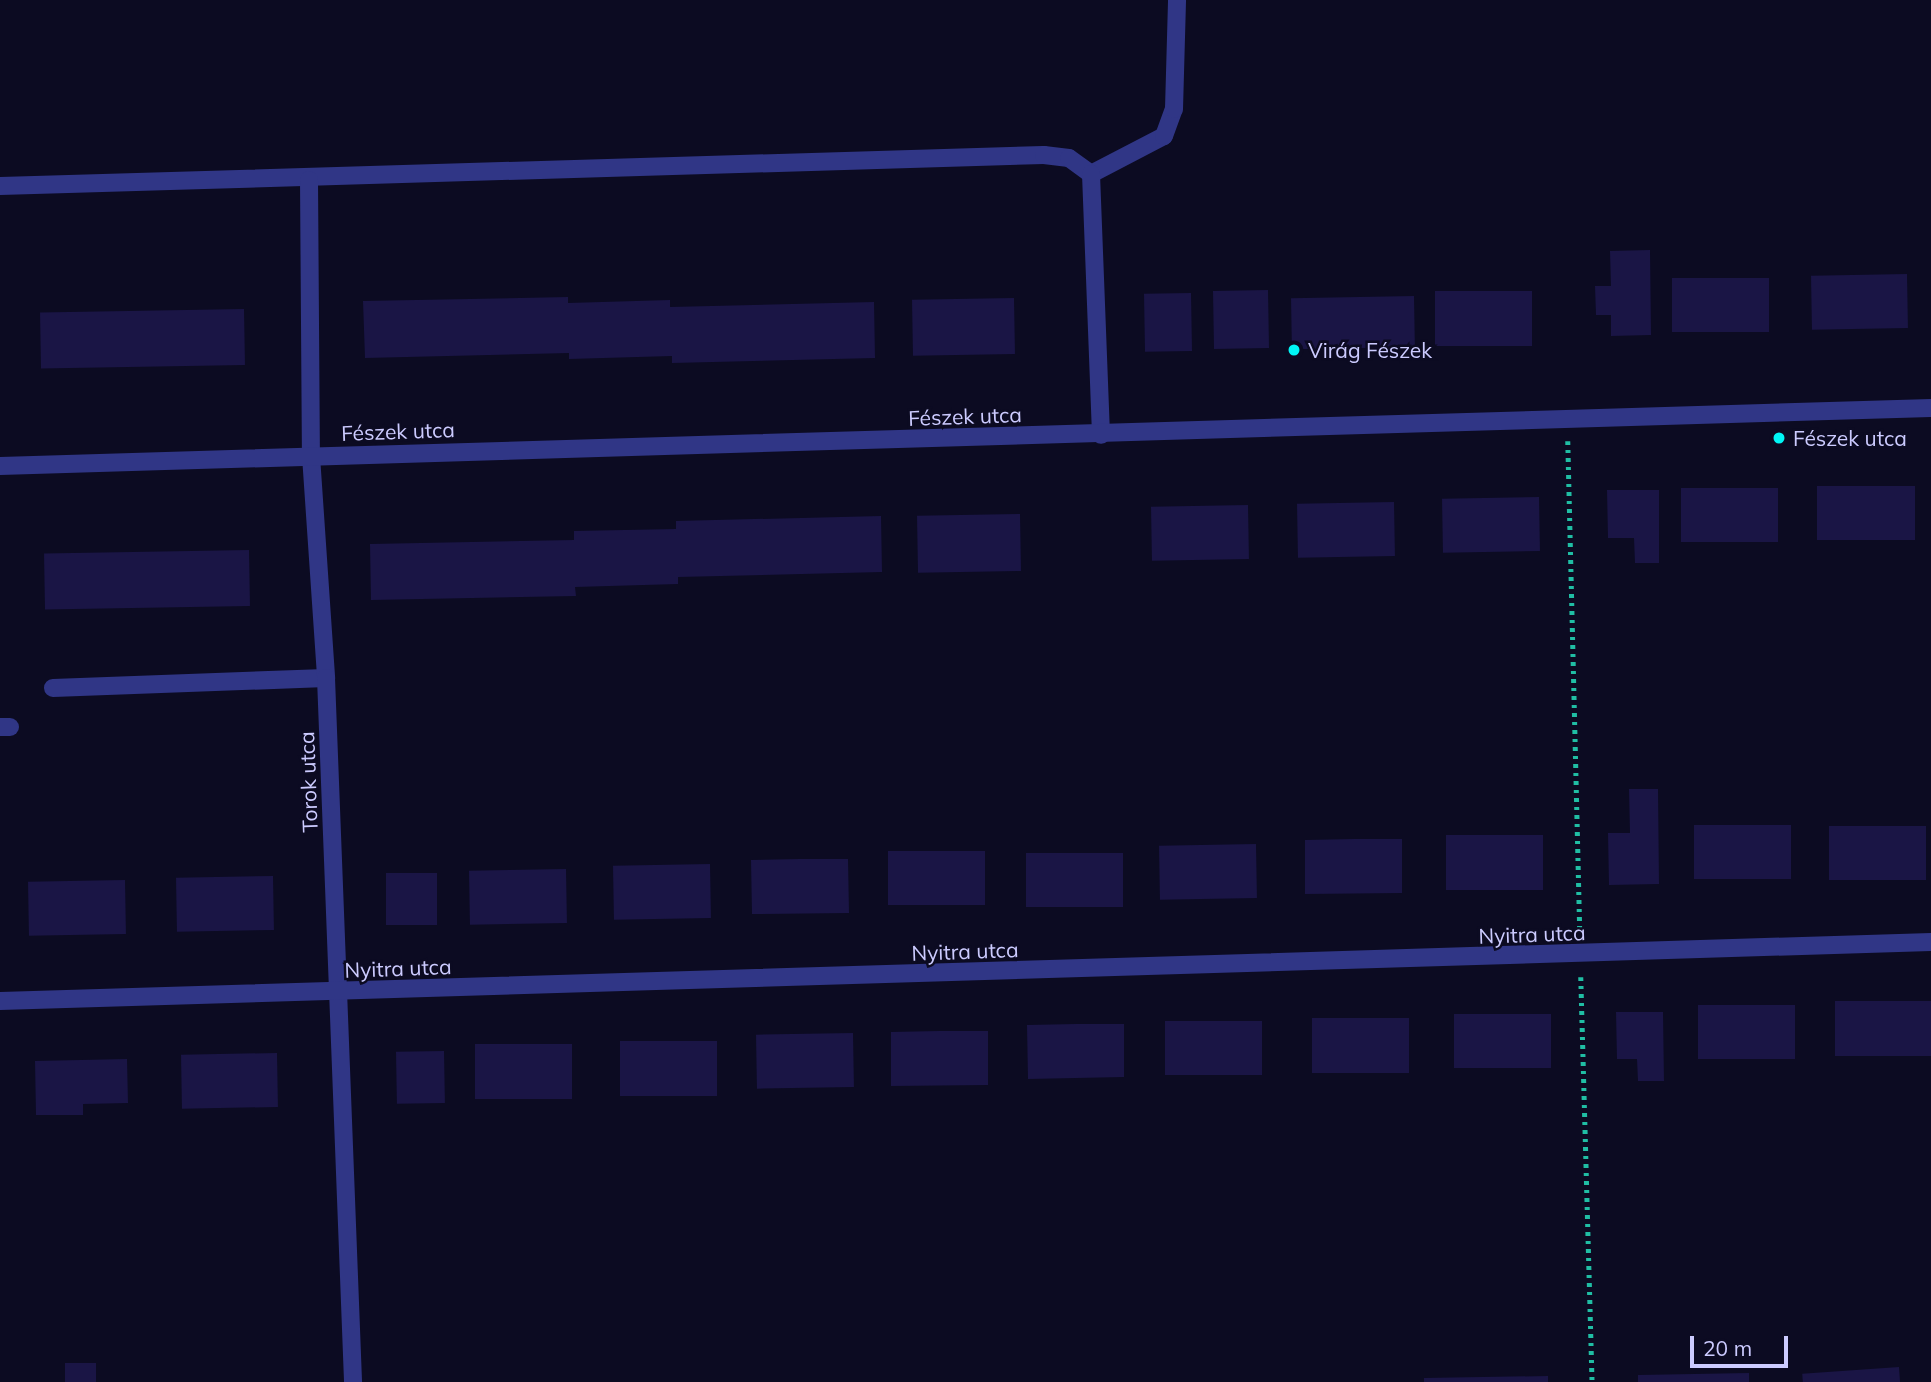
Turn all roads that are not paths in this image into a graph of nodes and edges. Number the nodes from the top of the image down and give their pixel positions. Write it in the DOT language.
graph roads {
  1 [pos="1177,0"];
  2 [pos="1091,174"];
  3 [pos="309,180"];
  4 [pos="0,186"];
  5 [pos="1931,408"];
  6 [pos="1101,435"];
  7 [pos="311,456"];
  8 [pos="0,466"];
  9 [pos="326,678"];
  10 [pos="52,688"];
  11 [pos="1931,942"];
  12 [pos="339,993"];
  13 [pos="0,1001"];
  14 [pos="353,1382"];
  1 -- 2 [label="street"];
  2 -- 3 [label="street"];
  2 -- 6 [label="street"];
  3 -- 4 [label="street"];
  3 -- 7 [label="street, Torok utca"];
  5 -- 6 [label="street, Fészek utca"];
  6 -- 7 [label="street, Fészek utca"];
  7 -- 8 [label="street, Fészek utca"];
  7 -- 9 [label="street, Torok utca"];
  9 -- 10 [label="street"];
  9 -- 12 [label="street, Torok utca"];
  11 -- 12 [label="street, Nyitra utca"];
  12 -- 13 [label="street, Nyitra utca"];
  12 -- 14 [label="street, Torok utca"];
}
